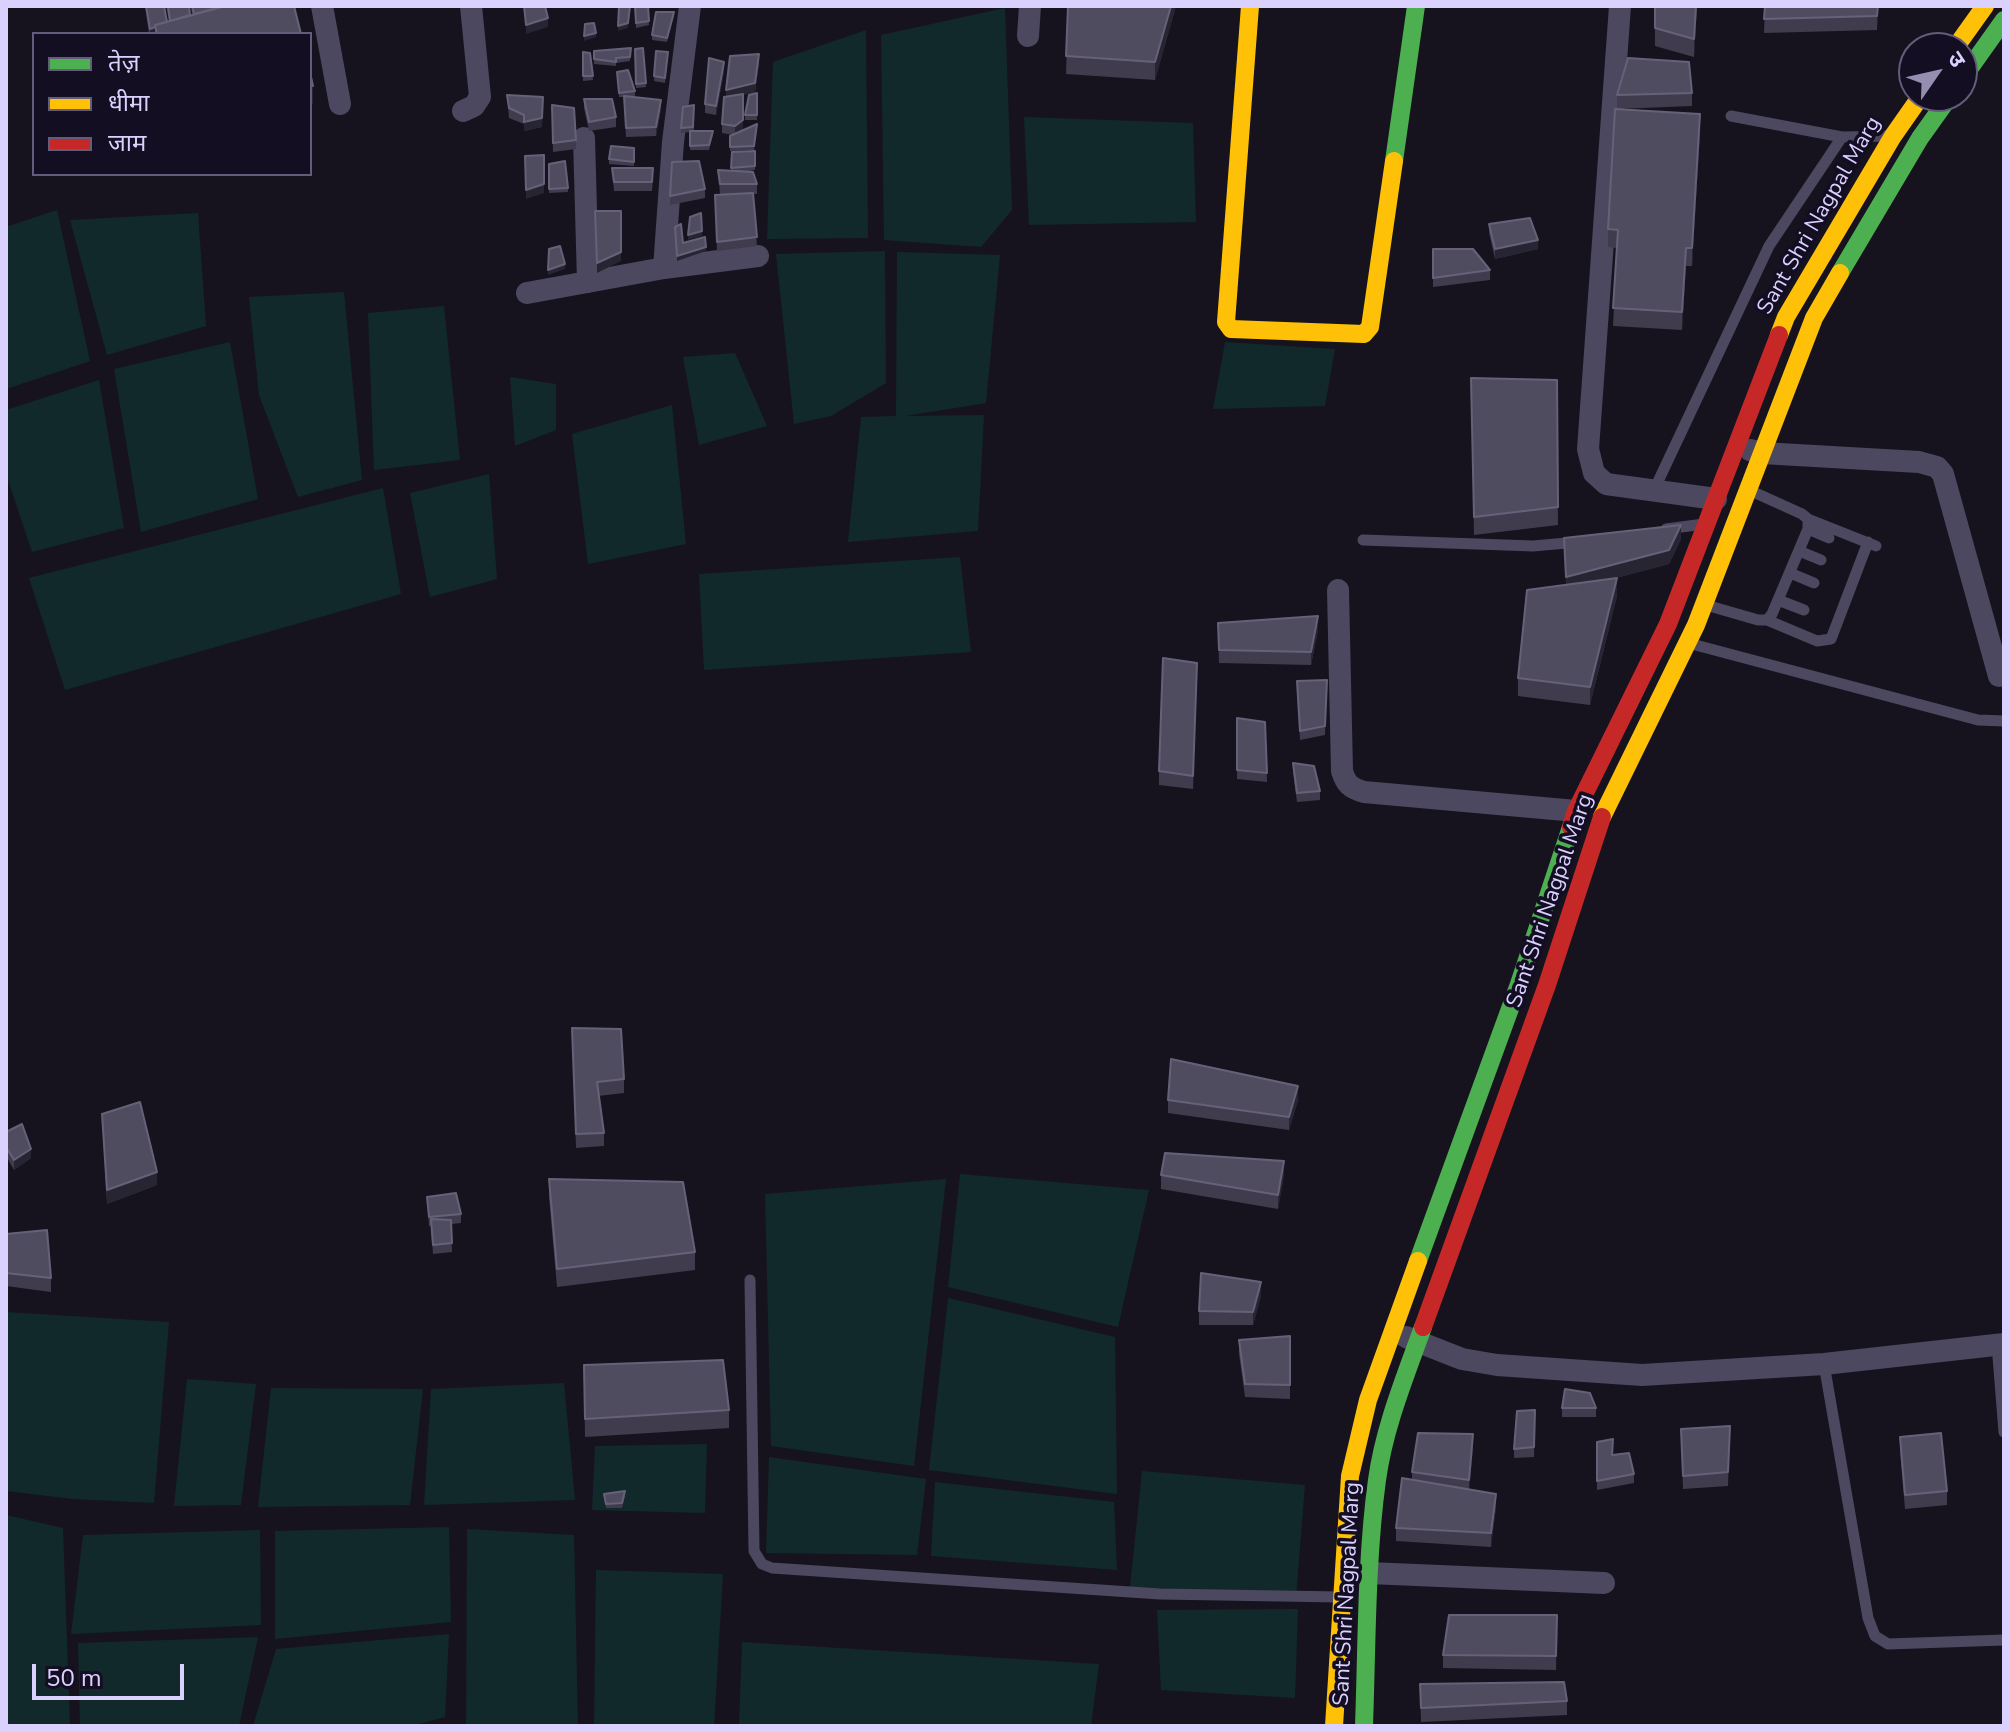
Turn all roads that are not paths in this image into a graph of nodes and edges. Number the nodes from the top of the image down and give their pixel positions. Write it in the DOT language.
graph roads {
  1 [pos="322,6"];
  2 [pos="471,6"];
  3 [pos="690,6"];
  4 [pos="1030,6"];
  5 [pos="1250,6"];
  6 [pos="1416,6"];
  7 [pos="1620,6"];
  8 [pos="1985,6"];
  9 [pos="2004,20"];
  10 [pos="1966,32"];
  11 [pos="1028,36"];
  12 [pos="1978,57"];
  13 [pos="340,104"];
  14 [pos="463,111"];
  15 [pos="1910,112"];
  16 [pos="1939,112"];
  17 [pos="1731,116"];
  18 [pos="1893,136"];
  19 [pos="1842,137"];
  20 [pos="584,138"];
  21 [pos="758,256"];
  22 [pos="664,268"];
  23 [pos="588,282"];
  24 [pos="527,293"];
  25 [pos="1737,446"];
  26 [pos="1762,453"];
  27 [pos="1654,490"];
  28 [pos="1748,490"];
  29 [pos="1716,499"];
  30 [pos="1707,523"];
  31 [pos="1808,524"];
  32 [pos="1651,531"];
  33 [pos="1829,538"];
  34 [pos="1596,539"];
  35 [pos="1363,540"];
  36 [pos="1799,551"];
  37 [pos="1821,560"];
  38 [pos="1790,573"];
  39 [pos="1814,583"];
  40 [pos="1338,590"];
  41 [pos="1778,600"];
  42 [pos="1704,604"];
  43 [pos="1804,610"];
  44 [pos="1767,620"];
  45 [pos="1688,643"];
  46 [pos="1999,676"];
  47 [pos="2004,721"];
  48 [pos="1576,811"];
  49 [pos="750,1280"];
  50 [pos="1394,1332"];
  51 [pos="1418,1343"];
  52 [pos="2001,1344"];
  53 [pos="1824,1364"];
  54 [pos="2004,1432"];
  55 [pos="1369,1573"];
  56 [pos="1604,1583"];
  57 [pos="1340,1597"];
  58 [pos="2004,1640"];
  59 [pos="1334,1726"];
  60 [pos="1364,1726"];
  1 -- 13 [label="street"];
  2 -- 14 [label="street"];
  3 -- 22 [label="street"];
  4 -- 11 [label="street"];
  5 -- 6 [label="street"];
  7 -- 27 [label="street"];
  8 -- 10 [label="street"];
  9 -- 12 [label="street"];
  15 -- 18 [label="street, Sant Shri Nagpal Marg"];
  16 -- 26 [label="street, Sant Shri Nagpal Marg"];
  17 -- 19 [label="lane"];
  18 -- 19 [label="lane"];
  18 -- 25 [label="street, Sant Shri Nagpal Marg"];
  19 -- 27 [label="lane"];
  20 -- 23 [label="street"];
  21 -- 22 [label="street"];
  22 -- 23 [label="street"];
  23 -- 24 [label="street"];
  25 -- 26 [label="street"];
  25 -- 29 [label="street, Sant Shri Nagpal Marg"];
  26 -- 28 [label="street, Sant Shri Nagpal Marg"];
  26 -- 46 [label="street"];
  27 -- 29 [label="street"];
  28 -- 31 [label="lane"];
  28 -- 42 [label="street, Sant Shri Nagpal Marg"];
  29 -- 30 [label="street, Sant Shri Nagpal Marg"];
  30 -- 32 [label="lane"];
  30 -- 48 [label="street, Sant Shri Nagpal Marg"];
  31 -- 33 [label="lane"];
  31 -- 36 [label="lane"];
  31 -- 44 [label="lane"];
  34 -- 35 [label="lane"];
  36 -- 37 [label="lane"];
  36 -- 38 [label="lane"];
  38 -- 39 [label="lane"];
  38 -- 41 [label="lane"];
  40 -- 48 [label="street"];
  41 -- 43 [label="lane"];
  41 -- 44 [label="lane"];
  42 -- 44 [label="lane"];
  42 -- 45 [label="street, Sant Shri Nagpal Marg"];
  45 -- 47 [label="lane"];
  45 -- 51 [label="street, Sant Shri Nagpal Marg"];
  48 -- 50 [label="street, Sant Shri Nagpal Marg"];
  49 -- 57 [label="lane"];
  50 -- 51 [label="street"];
  50 -- 57 [label="street, Sant Shri Nagpal Marg"];
  51 -- 53 [label="street"];
  51 -- 55 [label="street, Sant Shri Nagpal Marg"];
  52 -- 53 [label="street"];
  52 -- 54 [label="lane"];
  53 -- 58 [label="lane"];
  55 -- 56 [label="street"];
  55 -- 60 [label="street, Sant Shri Nagpal Marg"];
  57 -- 59 [label="street, Sant Shri Nagpal Marg"];
}
